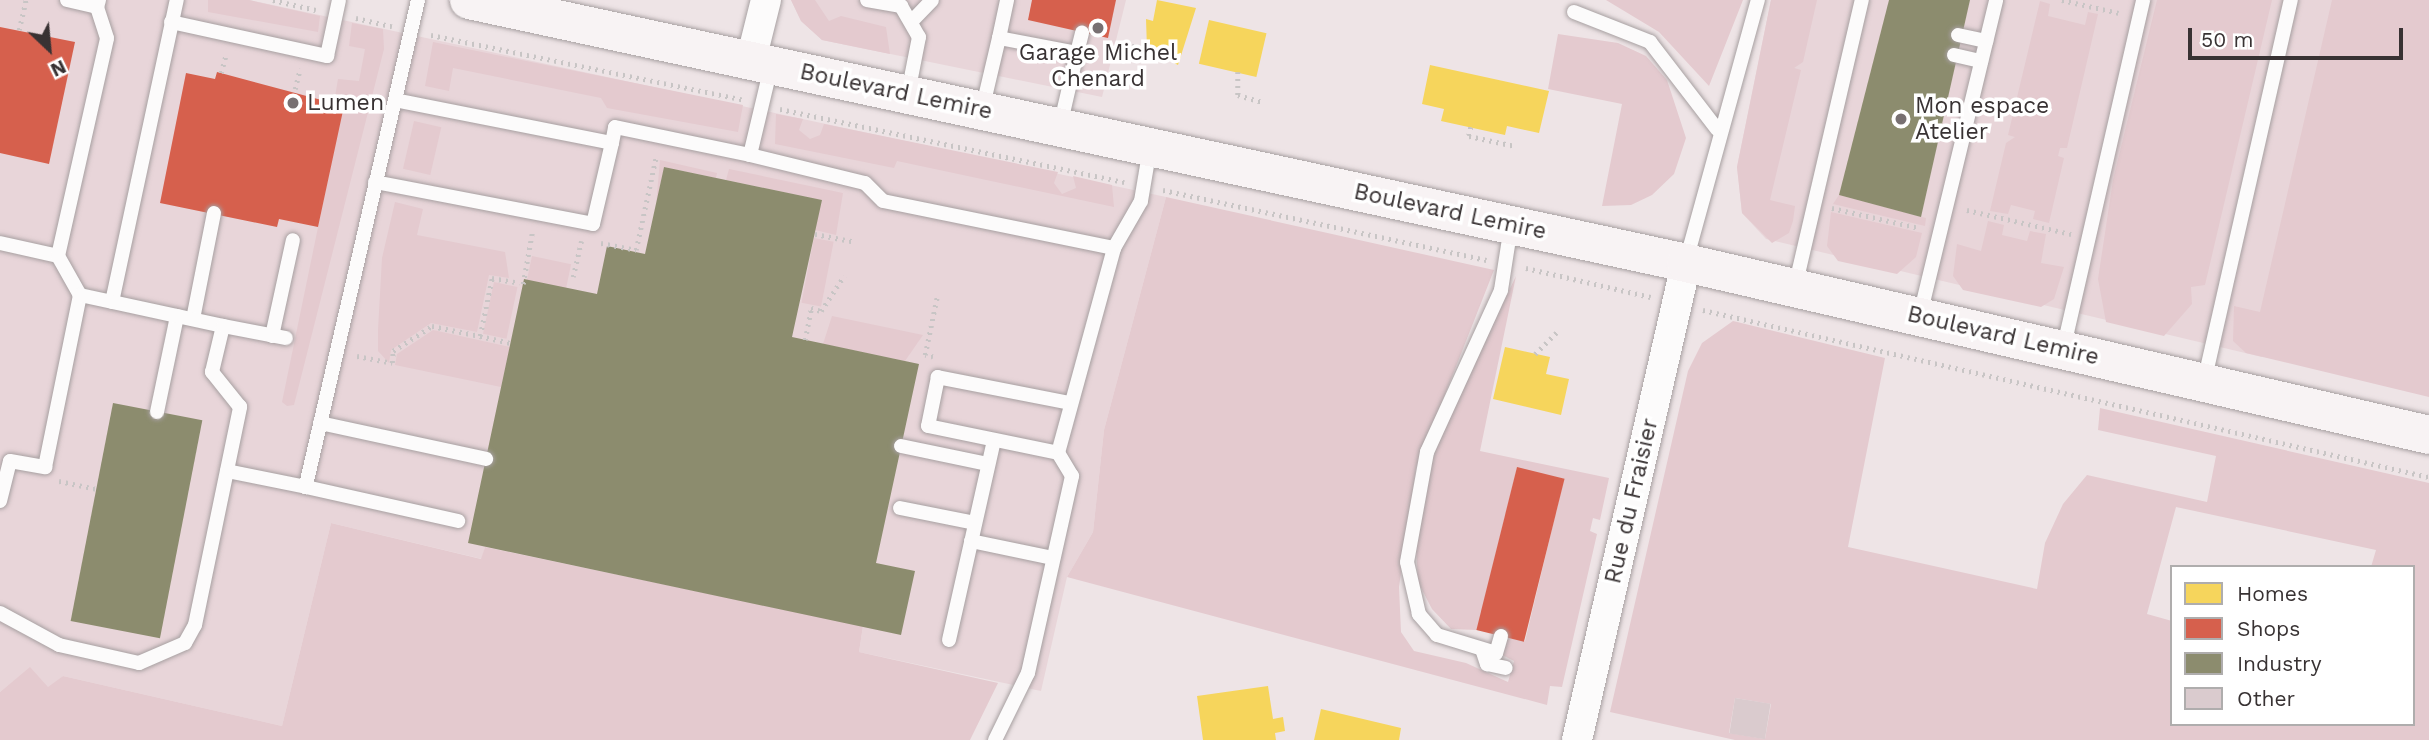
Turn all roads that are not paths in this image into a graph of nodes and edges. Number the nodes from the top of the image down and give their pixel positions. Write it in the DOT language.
graph roads {
  1 [pos="67,0"];
  2 [pos="177,0"];
  3 [pos="339,0"];
  4 [pos="418,0"];
  5 [pos="469,0"];
  6 [pos="766,0"];
  7 [pos="867,0"];
  8 [pos="932,0"];
  9 [pos="1007,0"];
  10 [pos="1758,0"];
  11 [pos="1862,0"];
  12 [pos="1996,0"];
  13 [pos="2143,0"];
  14 [pos="2291,0"];
  15 [pos="98,3"];
  16 [pos="554,9"];
  17 [pos="1574,12"];
  18 [pos="172,22"];
  19 [pos="911,22"];
  20 [pos="1082,33"];
  21 [pos="1958,35"];
  22 [pos="999,38"];
  23 [pos="1986,41"];
  24 [pos="1077,53"];
  25 [pos="1954,55"];
  26 [pos="1981,61"];
  27 [pos="762,63"];
  28 [pos="908,94"];
  29 [pos="395,100"];
  30 [pos="982,110"];
  31 [pos="1060,127"];
  32 [pos="1717,129"];
  33 [pos="612,143"];
  34 [pos="1150,147"];
  35 [pos="750,155"];
  36 [pos="375,182"];
  37 [pos="214,214"];
  38 [pos="1511,225"];
  39 [pos="293,240"];
  40 [pos="0,243"];
  41 [pos="1114,248"];
  42 [pos="58,256"];
  43 [pos="1686,263"];
  44 [pos="1794,288"];
  45 [pos="80,295"];
  46 [pos="112,302"];
  47 [pos="177,316"];
  48 [pos="1920,317"];
  49 [pos="193,319"];
  50 [pos="223,326"];
  51 [pos="2063,350"];
  52 [pos="2203,383"];
  53 [pos="1070,403"];
  54 [pos="157,412"];
  55 [pos="320,423"];
  56 [pos="2429,435"];
  57 [pos="993,439"];
  58 [pos="901,446"];
  59 [pos="1058,453"];
  60 [pos="486,459"];
  61 [pos="988,464"];
  62 [pos="226,471"];
  63 [pos="306,487"];
  64 [pos="0,501"];
  65 [pos="900,508"];
  66 [pos="458,521"];
  67 [pos="975,523"];
  68 [pos="971,541"];
  69 [pos="1054,558"];
  70 [pos="0,613"];
  71 [pos="1501,636"];
  72 [pos="949,640"];
  73 [pos="1483,652"];
  74 [pos="1506,668"];
  75 [pos="995,740"];
  76 [pos="1577,740"];
  1 -- 15 [label="lane"];
  2 -- 18 [label="lane"];
  3 -- 18 [label="lane"];
  4 -- 29 [label="lane"];
  5 -- 16 [label="main road, Boulevard Lemire"];
  6 -- 27 [label="street"];
  7 -- 19 [label="lane"];
  8 -- 19 [label="lane"];
  9 -- 22 [label="lane"];
  10 -- 32 [label="lane"];
  11 -- 44 [label="lane"];
  12 -- 23 [label="lane"];
  13 -- 51 [label="lane"];
  14 -- 52 [label="lane"];
  15 -- 42 [label="lane"];
  16 -- 27 [label="main road, Boulevard Lemire"];
  17 -- 32 [label="lane"];
  18 -- 46 [label="lane"];
  19 -- 28 [label="lane"];
  20 -- 24 [label="lane"];
  21 -- 23 [label="lane"];
  22 -- 24 [label="lane"];
  22 -- 30 [label="lane"];
  23 -- 26 [label="lane"];
  24 -- 31 [label="lane"];
  25 -- 26 [label="lane"];
  26 -- 48 [label="lane"];
  27 -- 28 [label="main road, Boulevard Lemire"];
  27 -- 35 [label="lane"];
  28 -- 30 [label="main road, Boulevard Lemire"];
  29 -- 33 [label="lane"];
  29 -- 36 [label="lane"];
  30 -- 31 [label="main road, Boulevard Lemire"];
  31 -- 34 [label="main road, Boulevard Lemire"];
  32 -- 43 [label="lane"];
  33 -- 35 [label="lane"];
  33 -- 36 [label="lane"];
  34 -- 38 [label="main road, Boulevard Lemire"];
  34 -- 41 [label="lane"];
  35 -- 41 [label="lane"];
  36 -- 55 [label="lane"];
  37 -- 49 [label="lane"];
  38 -- 43 [label="main road, Boulevard Lemire"];
  38 -- 73 [label="lane"];
  39 -- 50 [label="lane"];
  40 -- 42 [label="lane"];
  41 -- 53 [label="lane"];
  42 -- 45 [label="lane"];
  43 -- 44 [label="main road, Boulevard Lemire"];
  43 -- 76 [label="street, Rue du Fraisier"];
  44 -- 48 [label="main road, Boulevard Lemire"];
  45 -- 46 [label="lane"];
  45 -- 64 [label="lane"];
  46 -- 47 [label="lane"];
  47 -- 49 [label="lane"];
  47 -- 54 [label="lane"];
  48 -- 51 [label="main road, Boulevard Lemire"];
  49 -- 50 [label="lane"];
  50 -- 62 [label="lane"];
  51 -- 52 [label="main road, Boulevard Lemire"];
  52 -- 56 [label="main road, Boulevard Lemire"];
  53 -- 57 [label="lane"];
  53 -- 59 [label="lane"];
  55 -- 60 [label="lane"];
  55 -- 63 [label="lane"];
  57 -- 59 [label="lane"];
  57 -- 61 [label="lane"];
  58 -- 61 [label="lane"];
  59 -- 69 [label="lane"];
  61 -- 67 [label="lane"];
  62 -- 63 [label="lane"];
  62 -- 70 [label="lane"];
  63 -- 66 [label="lane"];
  65 -- 67 [label="lane"];
  67 -- 68 [label="lane"];
  68 -- 69 [label="lane"];
  68 -- 72 [label="lane"];
  69 -- 75 [label="lane"];
  71 -- 73 [label="lane"];
  73 -- 74 [label="lane"];
}
